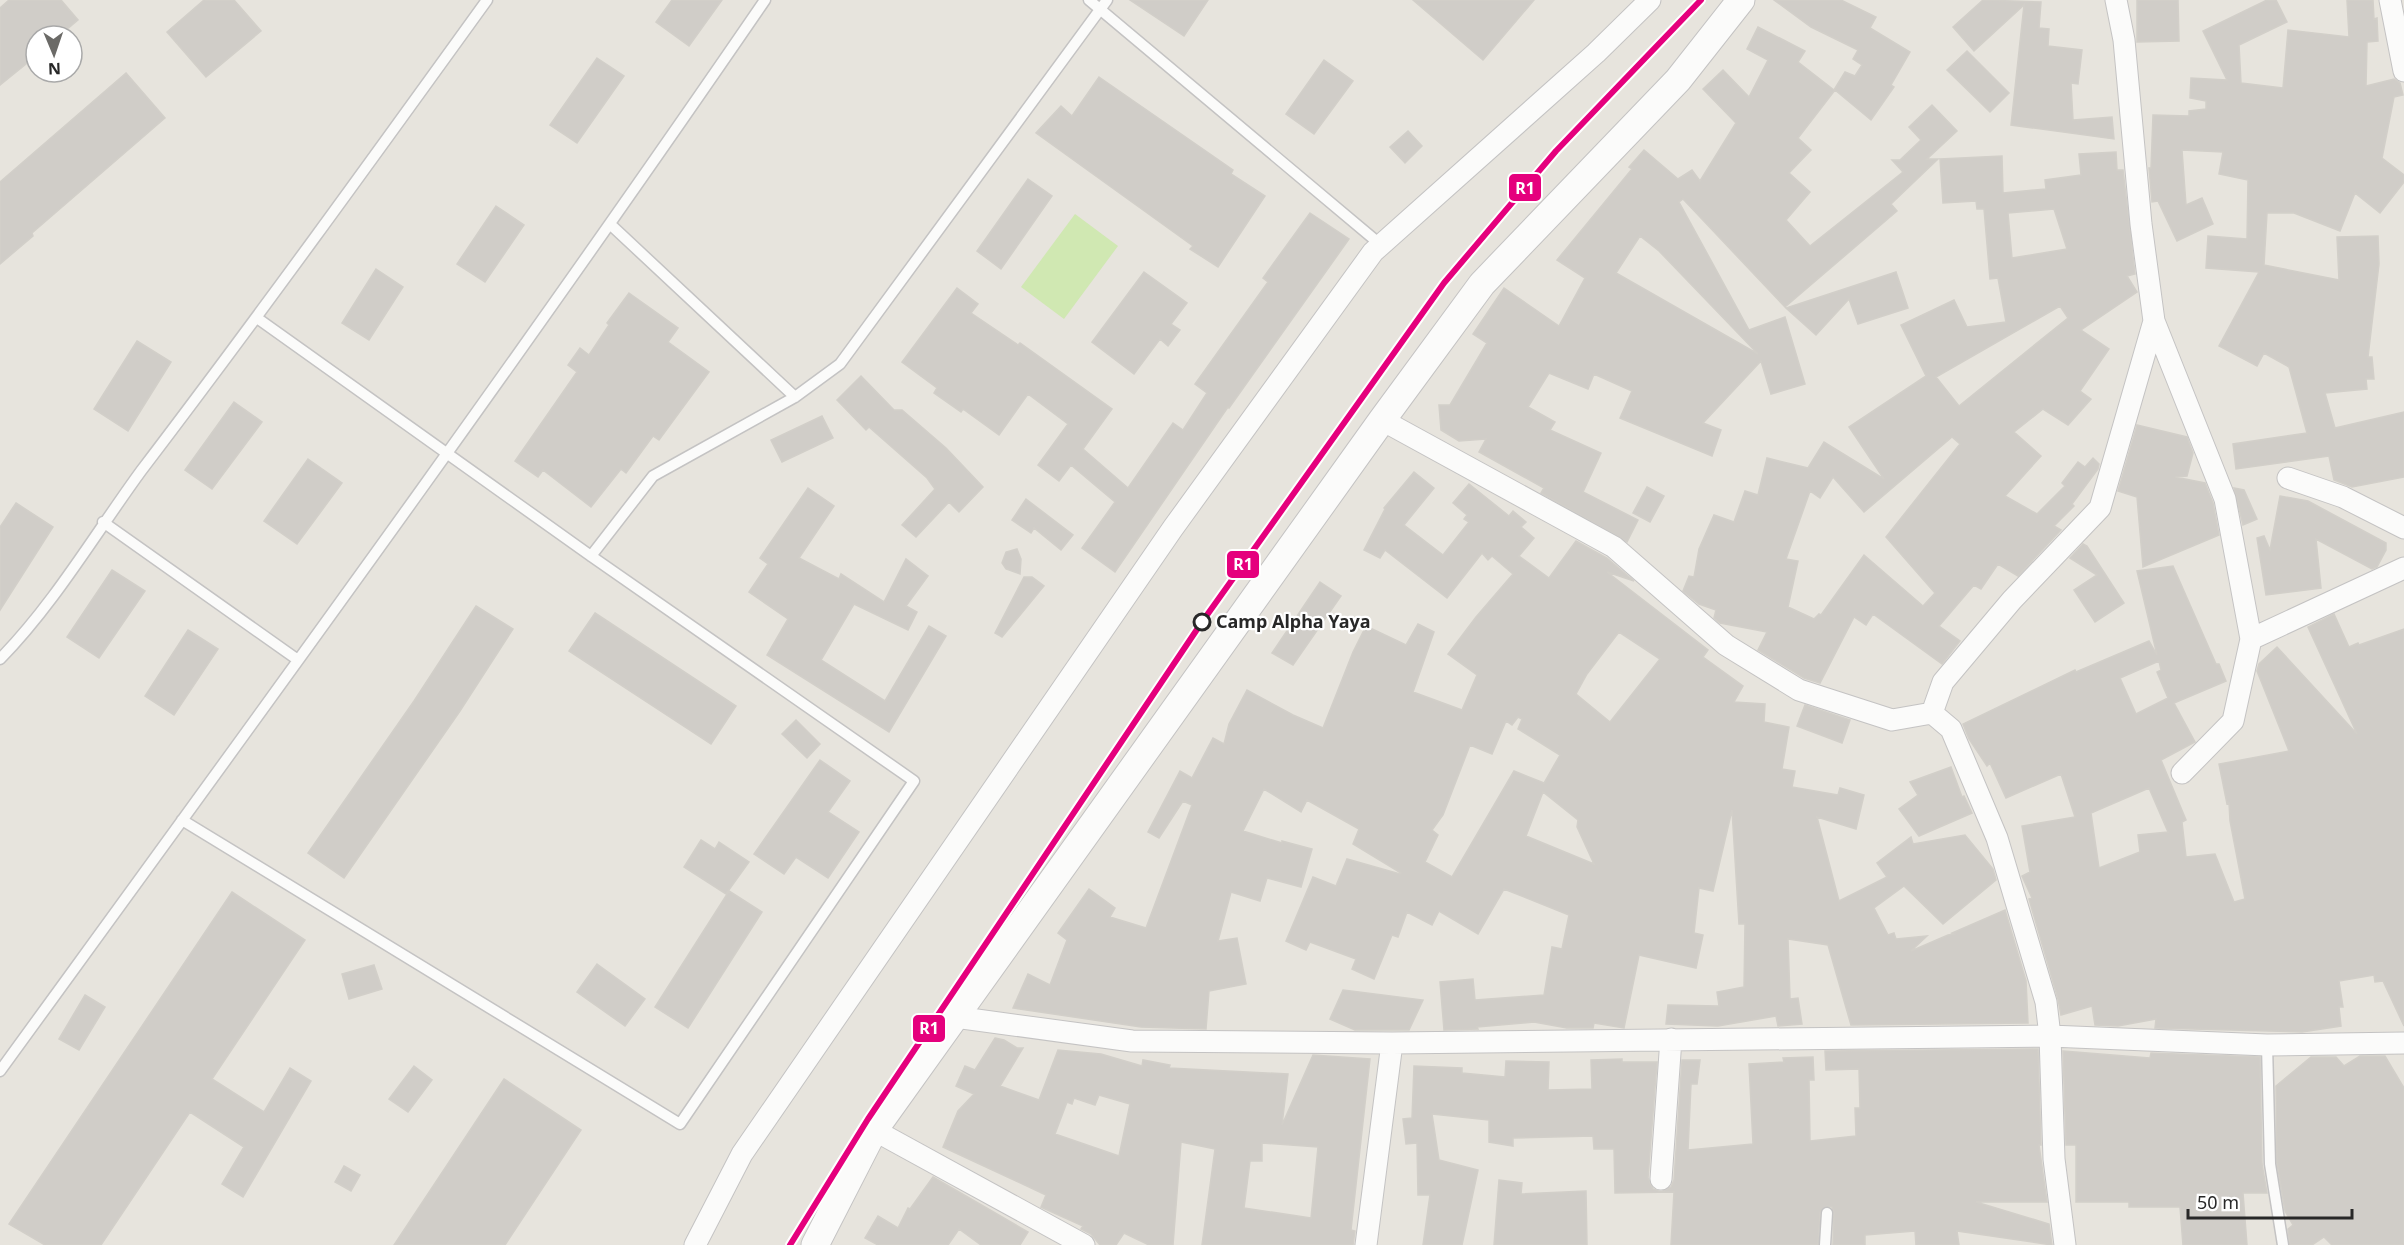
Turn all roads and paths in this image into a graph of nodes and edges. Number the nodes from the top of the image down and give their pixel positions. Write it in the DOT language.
graph roads {
  1 [pos="487,0"];
  2 [pos="765,0"];
  3 [pos="1089,0"];
  4 [pos="1650,0"];
  5 [pos="1741,0"];
  6 [pos="2116,0"];
  7 [pos="2390,0"];
  8 [pos="1104,4"];
  9 [pos="2404,71"];
  10 [pos="611,225"];
  11 [pos="1381,245"];
  12 [pos="257,318"];
  13 [pos="2154,321"];
  14 [pos="795,397"];
  15 [pos="1382,420"];
  16 [pos="447,454"];
  17 [pos="2288,478"];
  18 [pos="103,522"];
  19 [pos="2404,528"];
  20 [pos="591,556"];
  21 [pos="2404,568"];
  22 [pos="2251,639"];
  23 [pos="0,660"];
  24 [pos="298,660"];
  25 [pos="1932,713"];
  26 [pos="2182,773"];
  27 [pos="182,820"];
  28 [pos="955,1017"];
  29 [pos="2050,1036"];
  30 [pos="1671,1039"];
  31 [pos="1392,1043"];
  32 [pos="2404,1043"];
  33 [pos="2267,1045"];
  34 [pos="0,1071"];
  35 [pos="874,1130"];
  36 [pos="1661,1179"];
  37 [pos="1827,1214"];
  38 [pos="695,1245"];
  39 [pos="815,1245"];
  40 [pos="1084,1245"];
  41 [pos="1366,1245"];
  42 [pos="1825,1245"];
  43 [pos="2065,1245"];
  44 [pos="2283,1245"];
  1 -- 12 [label="lane"];
  2 -- 10 [label="lane"];
  3 -- 8 [label="lane"];
  4 -- 11 [label="street"];
  5 -- 15 [label="street"];
  6 -- 13 [label="street"];
  7 -- 9 [label="street"];
  8 -- 11 [label="lane"];
  8 -- 14 [label="lane"];
  10 -- 14 [label="lane"];
  10 -- 16 [label="lane"];
  11 -- 38 [label="street"];
  12 -- 16 [label="lane"];
  12 -- 18 [label="lane"];
  13 -- 22 [label="street"];
  13 -- 25 [label="street"];
  14 -- 20 [label="lane"];
  15 -- 25 [label="street"];
  15 -- 28 [label="street"];
  16 -- 20 [label="lane"];
  16 -- 24 [label="lane"];
  17 -- 19 [label="street"];
  18 -- 23 [label="lane"];
  18 -- 24 [label="lane"];
  20 -- 27 [label="lane"];
  21 -- 22 [label="street"];
  22 -- 26 [label="street"];
  24 -- 27 [label="lane"];
  25 -- 29 [label="street"];
  27 -- 34 [label="lane"];
  28 -- 31 [label="street"];
  28 -- 35 [label="street"];
  29 -- 30 [label="street"];
  29 -- 33 [label="street"];
  29 -- 43 [label="street"];
  30 -- 31 [label="street"];
  30 -- 36 [label="street"];
  31 -- 41 [label="street"];
  32 -- 33 [label="street"];
  33 -- 44 [label="lane"];
  35 -- 39 [label="street"];
  35 -- 40 [label="street"];
  37 -- 42 [label="lane"];
}
